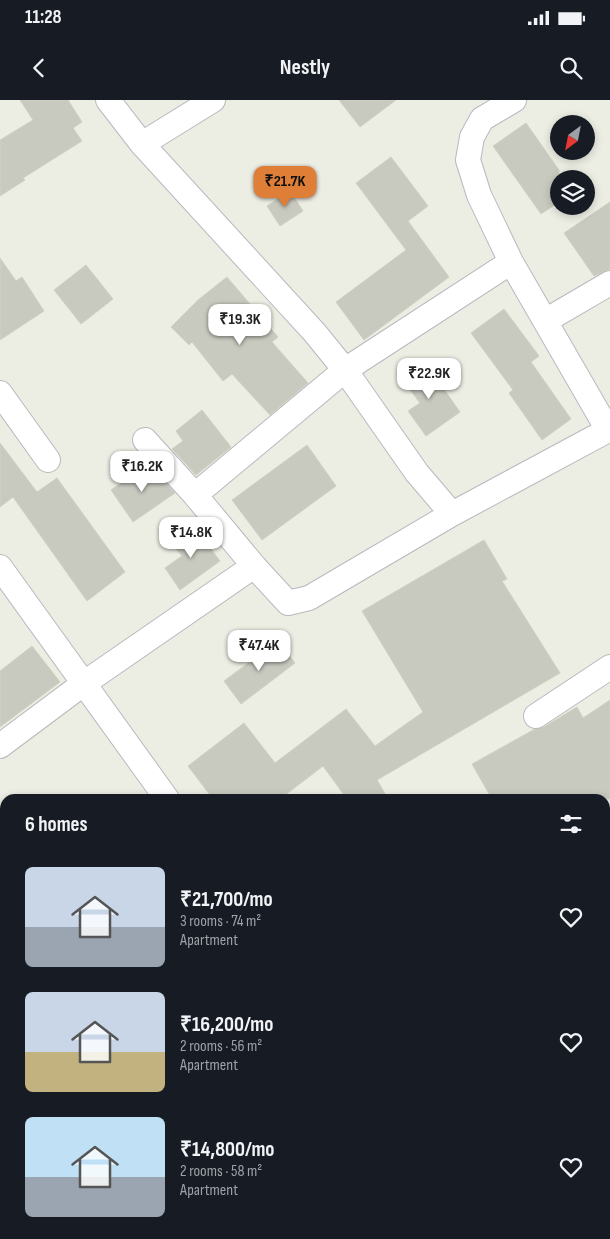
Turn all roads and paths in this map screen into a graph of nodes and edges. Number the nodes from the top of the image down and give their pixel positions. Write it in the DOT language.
graph roads {
  1 [pos="108,100"];
  2 [pos="213,100"];
  3 [pos="514,100"];
  4 [pos="142,144"];
  5 [pos="511,262"];
  6 [pos="610,283"];
  7 [pos="545,321"];
  8 [pos="345,370"];
  9 [pos="0,393"];
  10 [pos="609,430"];
  11 [pos="145,440"];
  12 [pos="48,460"];
  13 [pos="196,495"];
  14 [pos="452,514"];
  15 [pos="0,566"];
  16 [pos="254,566"];
  17 [pos="610,667"];
  18 [pos="83,684"];
  19 [pos="536,716"];
  20 [pos="0,746"];
  21 [pos="163,794"];
  1 -- 4 [label="street"];
  2 -- 4 [label="street"];
  3 -- 5 [label="street"];
  4 -- 8 [label="street"];
  5 -- 7 [label="street"];
  5 -- 8 [label="street"];
  6 -- 7 [label="street"];
  7 -- 10 [label="street"];
  8 -- 13 [label="street"];
  8 -- 14 [label="street"];
  9 -- 12 [label="street"];
  10 -- 14 [label="street"];
  11 -- 13 [label="street"];
  13 -- 16 [label="street"];
  14 -- 16 [label="street"];
  15 -- 18 [label="street"];
  16 -- 18 [label="street"];
  17 -- 19 [label="street"];
  18 -- 20 [label="street"];
  18 -- 21 [label="street"];
}
